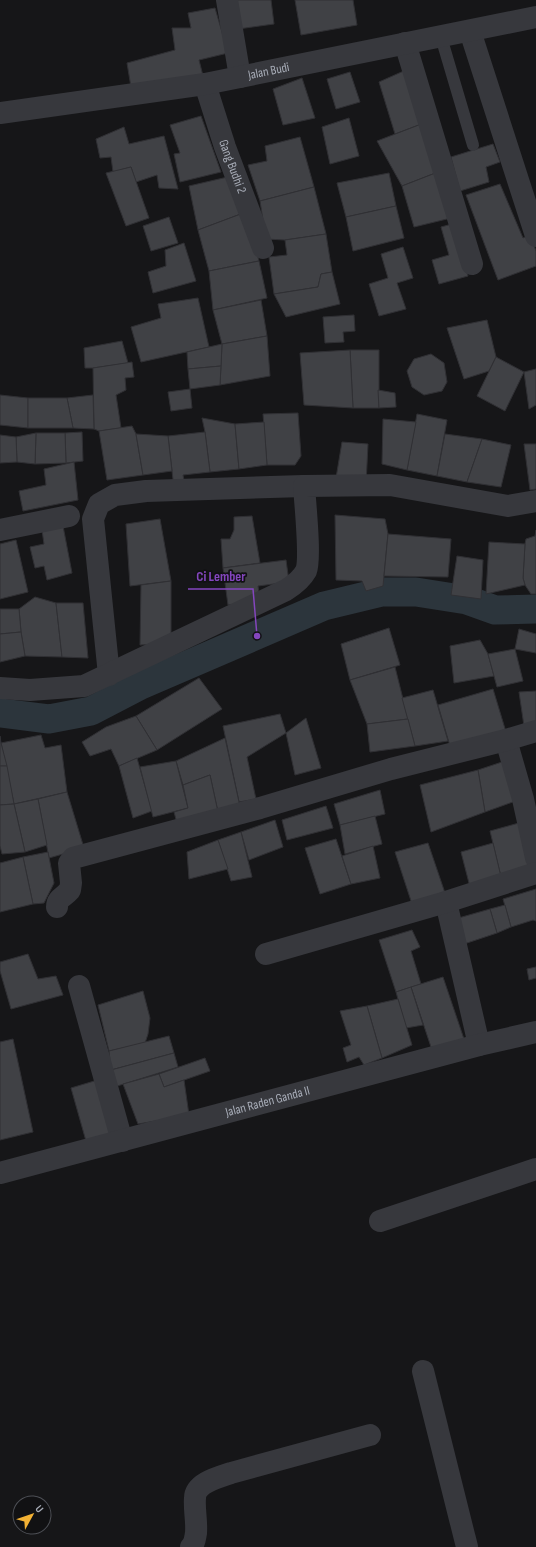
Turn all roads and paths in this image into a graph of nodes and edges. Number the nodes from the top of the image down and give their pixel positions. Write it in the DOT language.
graph roads {
  1 [pos="227,0"];
  2 [pos="536,17"];
  3 [pos="470,31"];
  4 [pos="441,37"];
  5 [pos="405,44"];
  6 [pos="240,77"];
  7 [pos="205,84"];
  8 [pos="0,113"];
  9 [pos="473,145"];
  10 [pos="536,236"];
  11 [pos="263,248"];
  12 [pos="472,264"];
  13 [pos="304,486"];
  14 [pos="536,501"];
  15 [pos="69,516"];
  16 [pos="0,530"];
  17 [pos="109,675"];
  18 [pos="0,688"];
  19 [pos="536,731"];
  20 [pos="506,740"];
  21 [pos="536,858"];
  22 [pos="536,873"];
  23 [pos="446,902"];
  24 [pos="57,907"];
  25 [pos="266,954"];
  26 [pos="79,986"];
  27 [pos="536,1032"];
  28 [pos="479,1045"];
  29 [pos="122,1141"];
  30 [pos="536,1169"];
  31 [pos="0,1173"];
  32 [pos="380,1221"];
  33 [pos="423,1371"];
  34 [pos="370,1435"];
  35 [pos="191,1547"];
  36 [pos="467,1547"];
  1 -- 6 [label="street"];
  2 -- 3 [label="street, Jalan Budi"];
  3 -- 4 [label="street, Jalan Budi"];
  3 -- 10 [label="street"];
  4 -- 5 [label="street, Jalan Budi"];
  4 -- 9 [label="lane"];
  5 -- 6 [label="street, Jalan Budi"];
  5 -- 12 [label="street"];
  6 -- 7 [label="street, Jalan Budi"];
  7 -- 8 [label="street, Jalan Budi"];
  7 -- 11 [label="street, Gang Budhi 2"];
  13 -- 14 [label="street"];
  13 -- 17 [label="street"];
  13 -- 17 [label="street"];
  15 -- 16 [label="street"];
  17 -- 18 [label="street"];
  19 -- 20 [label="street"];
  20 -- 21 [label="street"];
  20 -- 24 [label="street"];
  22 -- 23 [label="street"];
  23 -- 25 [label="street"];
  23 -- 28 [label="street"];
  26 -- 29 [label="street"];
  27 -- 28 [label="street, Jalan Raden Ganda II"];
  28 -- 29 [label="street, Jalan Raden Ganda II"];
  29 -- 31 [label="street, Jalan Raden Ganda II"];
  30 -- 32 [label="street"];
  33 -- 36 [label="street"];
  34 -- 35 [label="street"];
}
